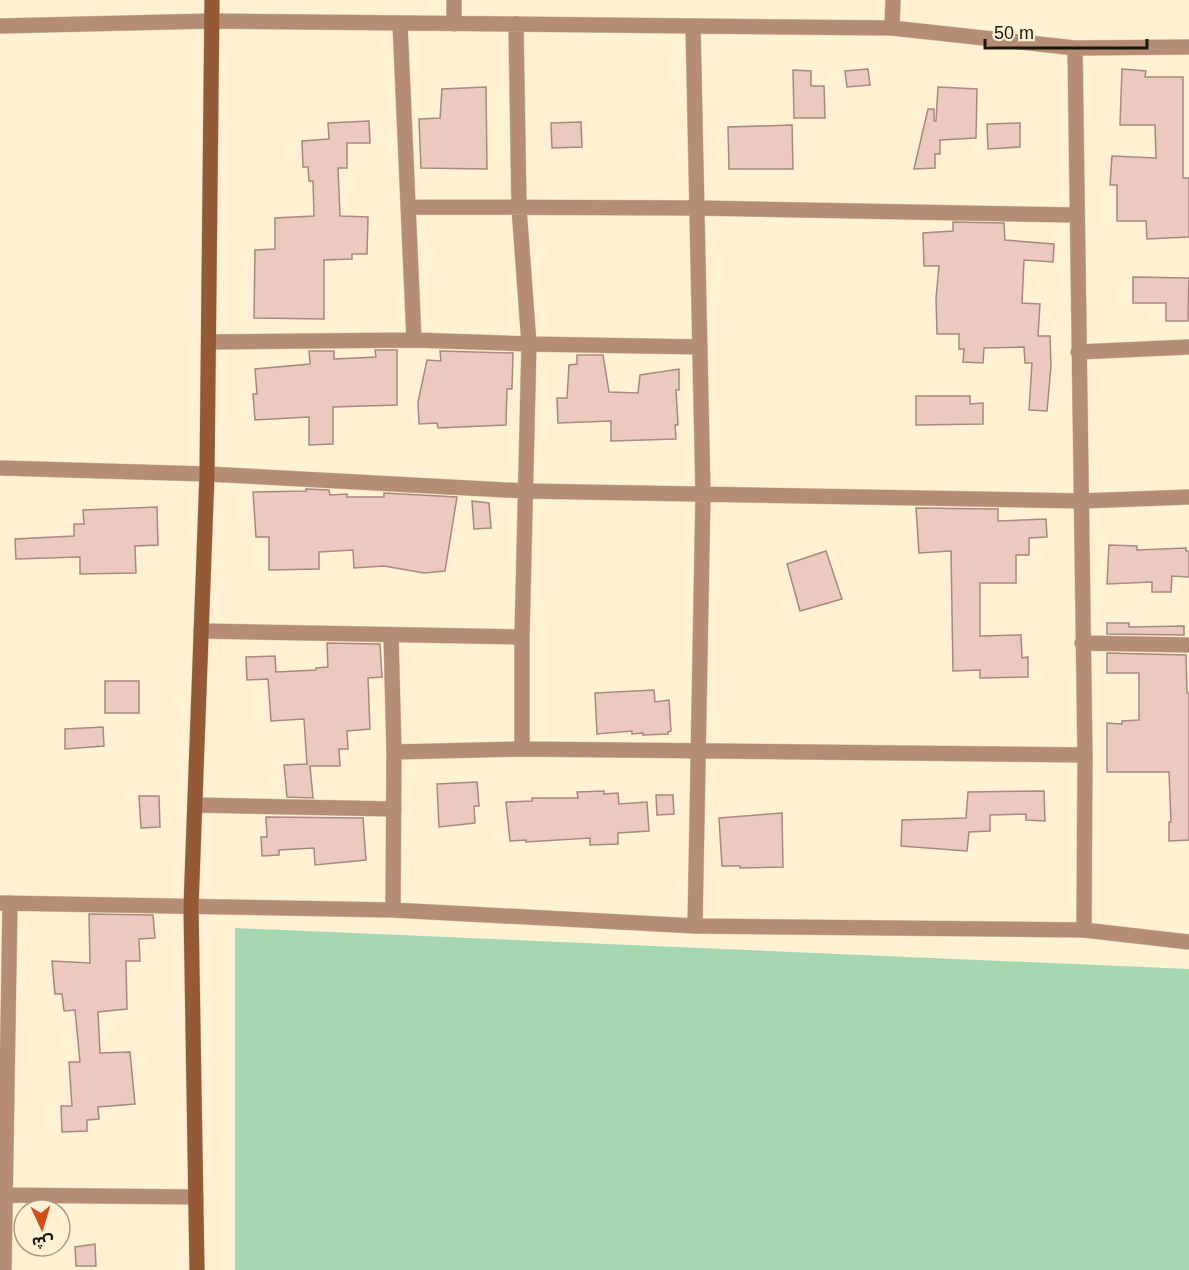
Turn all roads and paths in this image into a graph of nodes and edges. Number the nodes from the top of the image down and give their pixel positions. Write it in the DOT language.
graph roads {
  1 [pos="212,0"];
  2 [pos="454,0"];
  3 [pos="893,0"];
  4 [pos="212,21"];
  5 [pos="400,23"];
  6 [pos="454,24"];
  7 [pos="516,24"];
  8 [pos="0,26"];
  9 [pos="693,26"];
  10 [pos="892,28"];
  11 [pos="1189,47"];
  12 [pos="1074,48"];
  13 [pos="408,207"];
  14 [pos="519,208"];
  15 [pos="697,208"];
  16 [pos="1076,215"];
  17 [pos="414,340"];
  18 [pos="209,342"];
  19 [pos="529,344"];
  20 [pos="700,347"];
  21 [pos="1189,347"];
  22 [pos="1078,352"];
  23 [pos="0,468"];
  24 [pos="207,474"];
  25 [pos="526,491"];
  26 [pos="703,494"];
  27 [pos="1189,497"];
  28 [pos="1081,501"];
  29 [pos="201,631"];
  30 [pos="391,635"];
  31 [pos="522,637"];
  32 [pos="1082,643"];
  33 [pos="1189,645"];
  34 [pos="522,749"];
  35 [pos="699,751"];
  36 [pos="394,752"];
  37 [pos="1084,755"];
  38 [pos="195,805"];
  39 [pos="394,809"];
  40 [pos="5,903"];
  41 [pos="191,907"];
  42 [pos="393,910"];
  43 [pos="695,926"];
  44 [pos="1084,930"];
  45 [pos="1189,942"];
  46 [pos="3,1195"];
  47 [pos="196,1197"];
  48 [pos="4,1270"];
  49 [pos="198,1270"];
  1 -- 4 [label="street"];
  2 -- 6 [label="street"];
  3 -- 10 [label="street"];
  4 -- 5 [label="street"];
  4 -- 8 [label="street"];
  4 -- 18 [label="street"];
  5 -- 6 [label="street"];
  5 -- 13 [label="street"];
  6 -- 7 [label="street"];
  7 -- 9 [label="street"];
  7 -- 14 [label="street"];
  9 -- 10 [label="street"];
  9 -- 15 [label="street"];
  10 -- 12 [label="street"];
  11 -- 12 [label="street"];
  12 -- 16 [label="street"];
  13 -- 14 [label="street"];
  13 -- 17 [label="street"];
  14 -- 15 [label="street"];
  14 -- 19 [label="street"];
  15 -- 16 [label="street"];
  15 -- 20 [label="street"];
  16 -- 22 [label="street"];
  17 -- 18 [label="street"];
  17 -- 19 [label="street"];
  18 -- 24 [label="street"];
  19 -- 20 [label="street"];
  19 -- 25 [label="street"];
  20 -- 26 [label="street"];
  21 -- 22 [label="street"];
  22 -- 28 [label="street"];
  23 -- 24 [label="street"];
  24 -- 25 [label="street"];
  24 -- 29 [label="street"];
  25 -- 26 [label="street"];
  25 -- 31 [label="street"];
  26 -- 28 [label="street"];
  26 -- 35 [label="street"];
  27 -- 28 [label="street"];
  28 -- 32 [label="street"];
  29 -- 30 [label="street"];
  29 -- 38 [label="street"];
  30 -- 31 [label="street"];
  30 -- 36 [label="street"];
  31 -- 34 [label="street"];
  32 -- 33 [label="street"];
  32 -- 37 [label="street"];
  34 -- 35 [label="street"];
  34 -- 36 [label="street"];
  35 -- 37 [label="street"];
  35 -- 43 [label="street"];
  36 -- 39 [label="street"];
  37 -- 44 [label="street"];
  38 -- 39 [label="street"];
  38 -- 41 [label="street"];
  39 -- 42 [label="street"];
  40 -- 41 [label="street"];
  40 -- 46 [label="street"];
  41 -- 42 [label="street"];
  41 -- 47 [label="street"];
  42 -- 43 [label="street"];
  43 -- 44 [label="street"];
  44 -- 45 [label="street"];
  46 -- 47 [label="street"];
  46 -- 48 [label="street"];
  47 -- 49 [label="street"];
}
